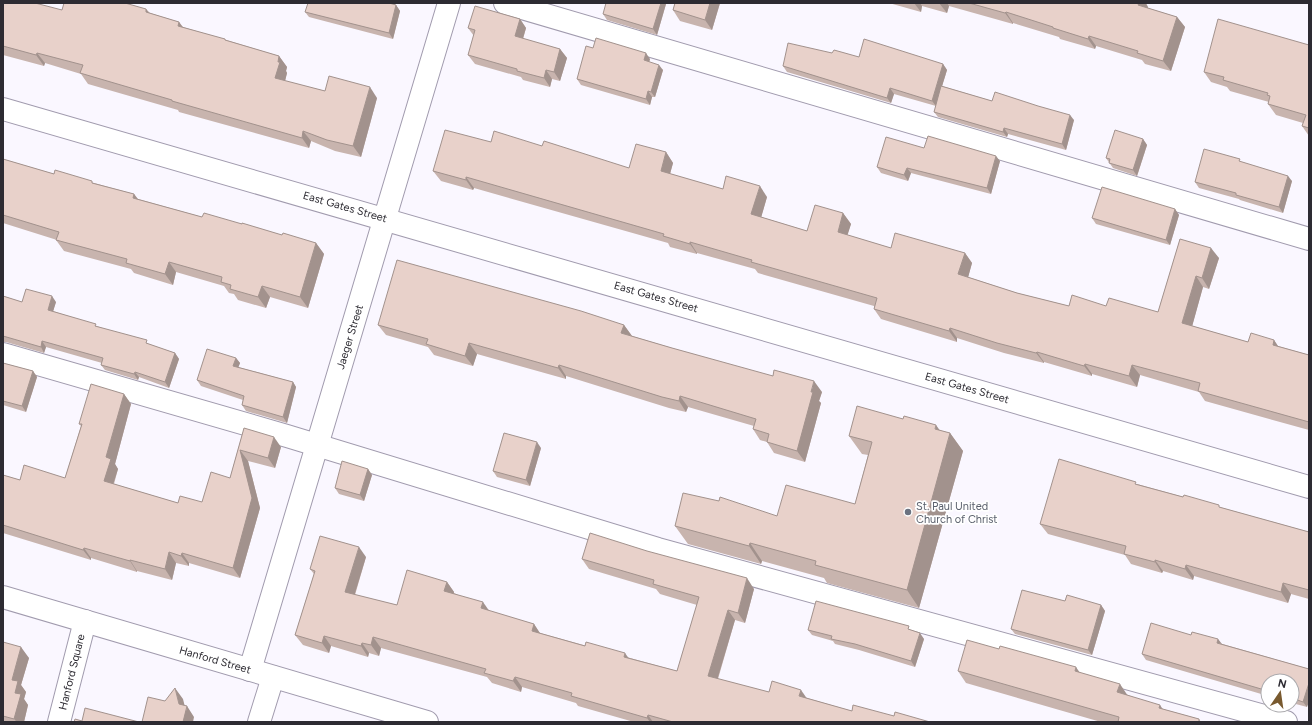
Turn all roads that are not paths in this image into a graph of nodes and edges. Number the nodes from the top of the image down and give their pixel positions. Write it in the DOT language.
graph roads {
  1 [pos="449,3"];
  2 [pos="505,3"];
  3 [pos="3,109"];
  4 [pos="385,219"];
  5 [pos="1309,239"];
  6 [pos="3,354"];
  7 [pos="318,445"];
  8 [pos="1309,487"];
  9 [pos="3,597"];
  10 [pos="85,621"];
  11 [pos="250,670"];
  12 [pos="274,677"];
  13 [pos="59,722"];
  14 [pos="259,722"];
  15 [pos="427,722"];
  16 [pos="1286,722"];
  1 -- 4 [label="street, Jaeger Street"];
  2 -- 5 [label="street"];
  3 -- 4 [label="street, East Gates Street"];
  4 -- 7 [label="street, Jaeger Street"];
  4 -- 8 [label="street, East Gates Street"];
  6 -- 7 [label="street"];
  7 -- 11 [label="street, Jaeger Street"];
  7 -- 16 [label="street"];
  9 -- 10 [label="street, Hanford Street"];
  10 -- 11 [label="street, Hanford Street"];
  10 -- 13 [label="street, Hanford Square"];
  11 -- 12 [label="street, Hanford Street"];
  12 -- 14 [label="street"];
  12 -- 15 [label="street, Hanford Street"];
}
